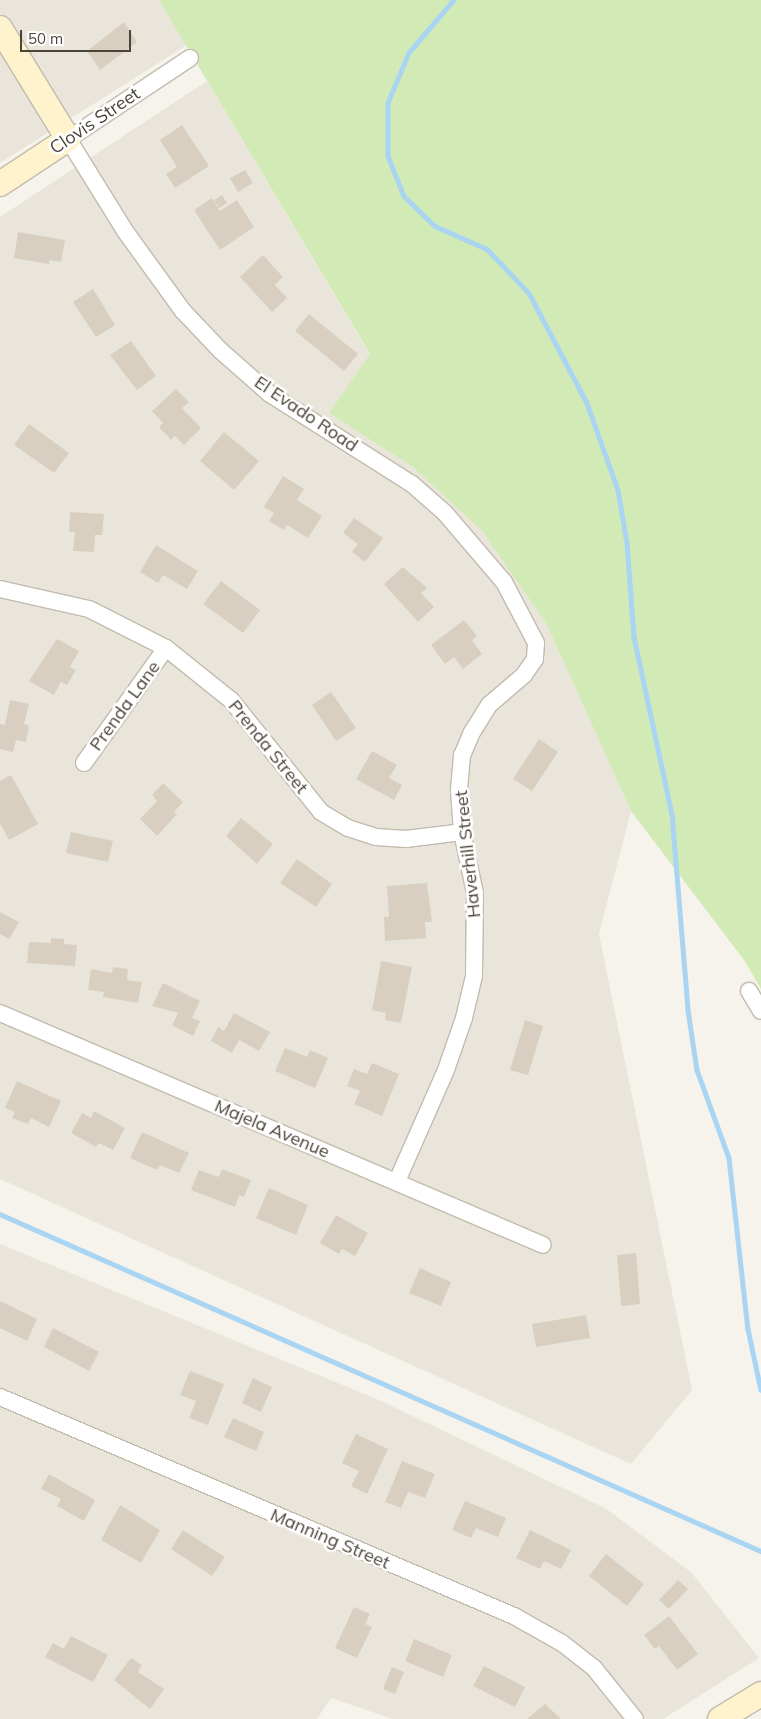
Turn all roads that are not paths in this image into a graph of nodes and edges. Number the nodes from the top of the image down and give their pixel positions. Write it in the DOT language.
graph roads {
  1 [pos="0,28"];
  2 [pos="190,58"];
  3 [pos="68,139"];
  4 [pos="0,184"];
  5 [pos="0,589"];
  6 [pos="166,648"];
  7 [pos="536,659"];
  8 [pos="84,763"];
  9 [pos="462,832"];
  10 [pos="749,992"];
  11 [pos="761,1011"];
  12 [pos="0,1013"];
  13 [pos="397,1181"];
  14 [pos="543,1245"];
  15 [pos="0,1397"];
  16 [pos="761,1694"];
  17 [pos="635,1719"];
  18 [pos="720,1719"];
  1 -- 3 [label="street, El Evado Road"];
  2 -- 3 [label="street, Clovis Street"];
  3 -- 4 [label="street, Clovis Street"];
  3 -- 7 [label="street, El Evado Road"];
  5 -- 6 [label="street, Prenda Street"];
  6 -- 8 [label="street, Prenda Lane"];
  6 -- 9 [label="street, Prenda Street"];
  7 -- 9 [label="street, Haverhill Street"];
  9 -- 13 [label="street, Haverhill Street"];
  10 -- 11 [label="street"];
  12 -- 13 [label="street, Majela Avenue"];
  13 -- 14 [label="street, Majela Avenue"];
  15 -- 17 [label="street, Manning Street"];
  16 -- 18 [label="street"];
}
